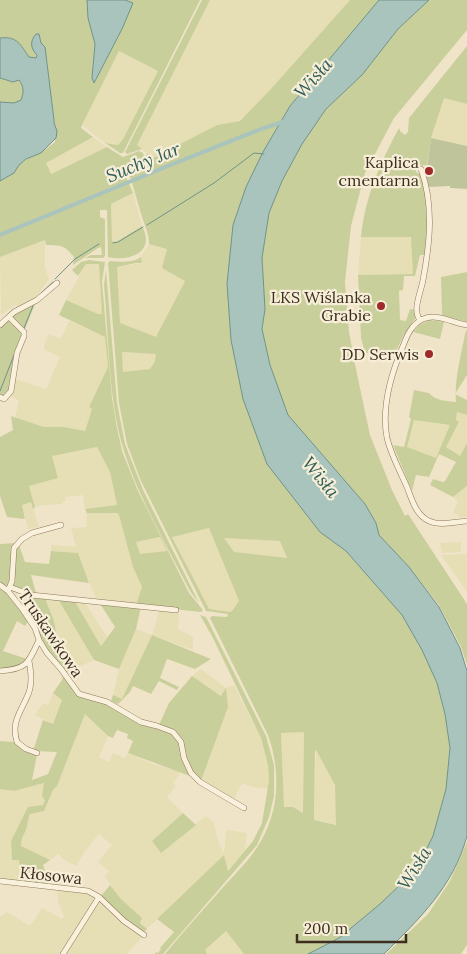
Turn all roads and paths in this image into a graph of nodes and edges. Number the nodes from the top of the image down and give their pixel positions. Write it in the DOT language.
graph roads {
  1 [pos="421,169"];
  2 [pos="57,283"];
  3 [pos="9,317"];
  4 [pos="420,320"];
  5 [pos="0,325"];
  6 [pos="467,325"];
  7 [pos="0,397"];
  8 [pos="467,521"];
  9 [pos="61,525"];
  10 [pos="0,585"];
  11 [pos="9,589"];
  12 [pos="31,595"];
  13 [pos="23,610"];
  14 [pos="176,610"];
  15 [pos="39,640"];
  16 [pos="29,660"];
  17 [pos="0,671"];
  18 [pos="37,753"];
  19 [pos="244,808"];
  20 [pos="0,881"];
  21 [pos="99,898"];
  22 [pos="144,935"];
  23 [pos="63,954"];
  1 -- 4 [label="street"];
  2 -- 3 [label="street"];
  3 -- 5 [label="street"];
  3 -- 7 [label="street"];
  4 -- 6 [label="street"];
  4 -- 8 [label="street"];
  9 -- 11 [label="street"];
  10 -- 11 [label="street, Truskawkowa"];
  11 -- 12 [label="street"];
  11 -- 13 [label="street, Truskawkowa"];
  12 -- 13 [label="street"];
  12 -- 14 [label="street"];
  13 -- 15 [label="street, Truskawkowa"];
  15 -- 16 [label="street"];
  15 -- 19 [label="street, Truskawkowa"];
  16 -- 17 [label="street"];
  16 -- 18 [label="street"];
  20 -- 21 [label="street, Kłosowa"];
  21 -- 22 [label="street, Kłosowa"];
  21 -- 23 [label="street"];
}
